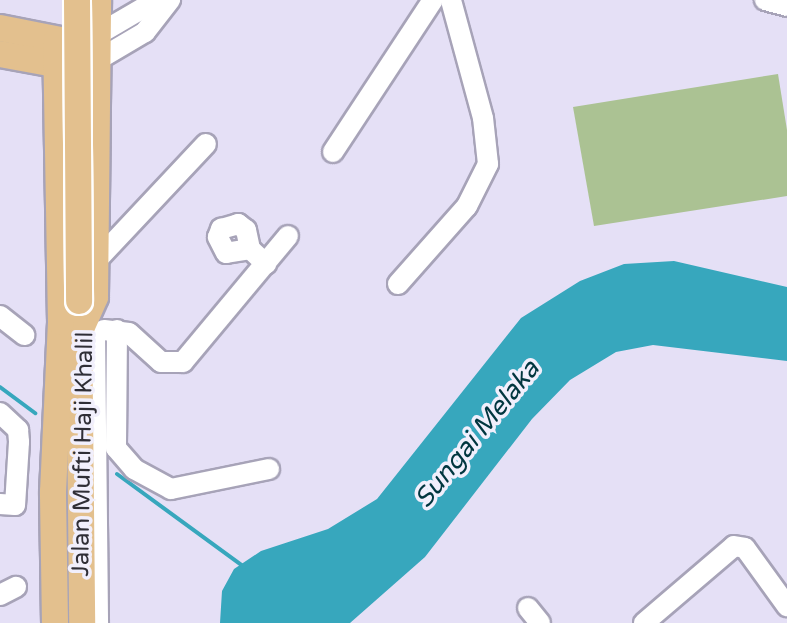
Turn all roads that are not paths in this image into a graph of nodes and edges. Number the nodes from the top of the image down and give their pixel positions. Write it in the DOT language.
graph roads {
  1 [pos="77,0"];
  2 [pos="98,0"];
  3 [pos="157,0"];
  4 [pos="170,0"];
  5 [pos="433,0"];
  6 [pos="451,0"];
  7 [pos="765,0"];
  8 [pos="787,6"];
  9 [pos="0,28"];
  10 [pos="97,48"];
  11 [pos="0,54"];
  12 [pos="56,54"];
  13 [pos="206,144"];
  14 [pos="333,152"];
  15 [pos="288,236"];
  16 [pos="250,249"];
  17 [pos="97,260"];
  18 [pos="266,264"];
  19 [pos="398,284"];
  20 [pos="0,316"];
  21 [pos="117,330"];
  22 [pos="87,331"];
  23 [pos="24,335"];
  24 [pos="0,413"];
  25 [pos="269,469"];
  26 [pos="0,504"];
  27 [pos="787,606"];
  28 [pos="55,623"];
  29 [pos="82,623"];
  30 [pos="98,623"];
  31 [pos="644,623"];
  1 -- 22 [label="main road, bridge"];
  2 -- 10 [label="main road, Jalan Mufti Haji Khalil"];
  3 -- 10 [label="street"];
  4 -- 10 [label="street"];
  5 -- 14 [label="street"];
  6 -- 19 [label="street"];
  7 -- 8 [label="street"];
  9 -- 12 [label="main road"];
  10 -- 12 [label="main road"];
  10 -- 17 [label="main road, Jalan Mufti Haji Khalil"];
  11 -- 12 [label="main road"];
  12 -- 28 [label="main road, Jalan Mufti Haji Khalil"];
  13 -- 17 [label="street"];
  15 -- 18 [label="street"];
  16 -- 18 [label="street"];
  17 -- 22 [label="main road, Jalan Mufti Haji Khalil"];
  18 -- 21 [label="street"];
  20 -- 23 [label="street"];
  21 -- 22 [label="street"];
  21 -- 25 [label="street"];
  22 -- 29 [label="main road, Jalan Mufti Haji Khalil"];
  22 -- 30 [label="street"];
  24 -- 26 [label="street"];
  27 -- 31 [label="street"];
}
